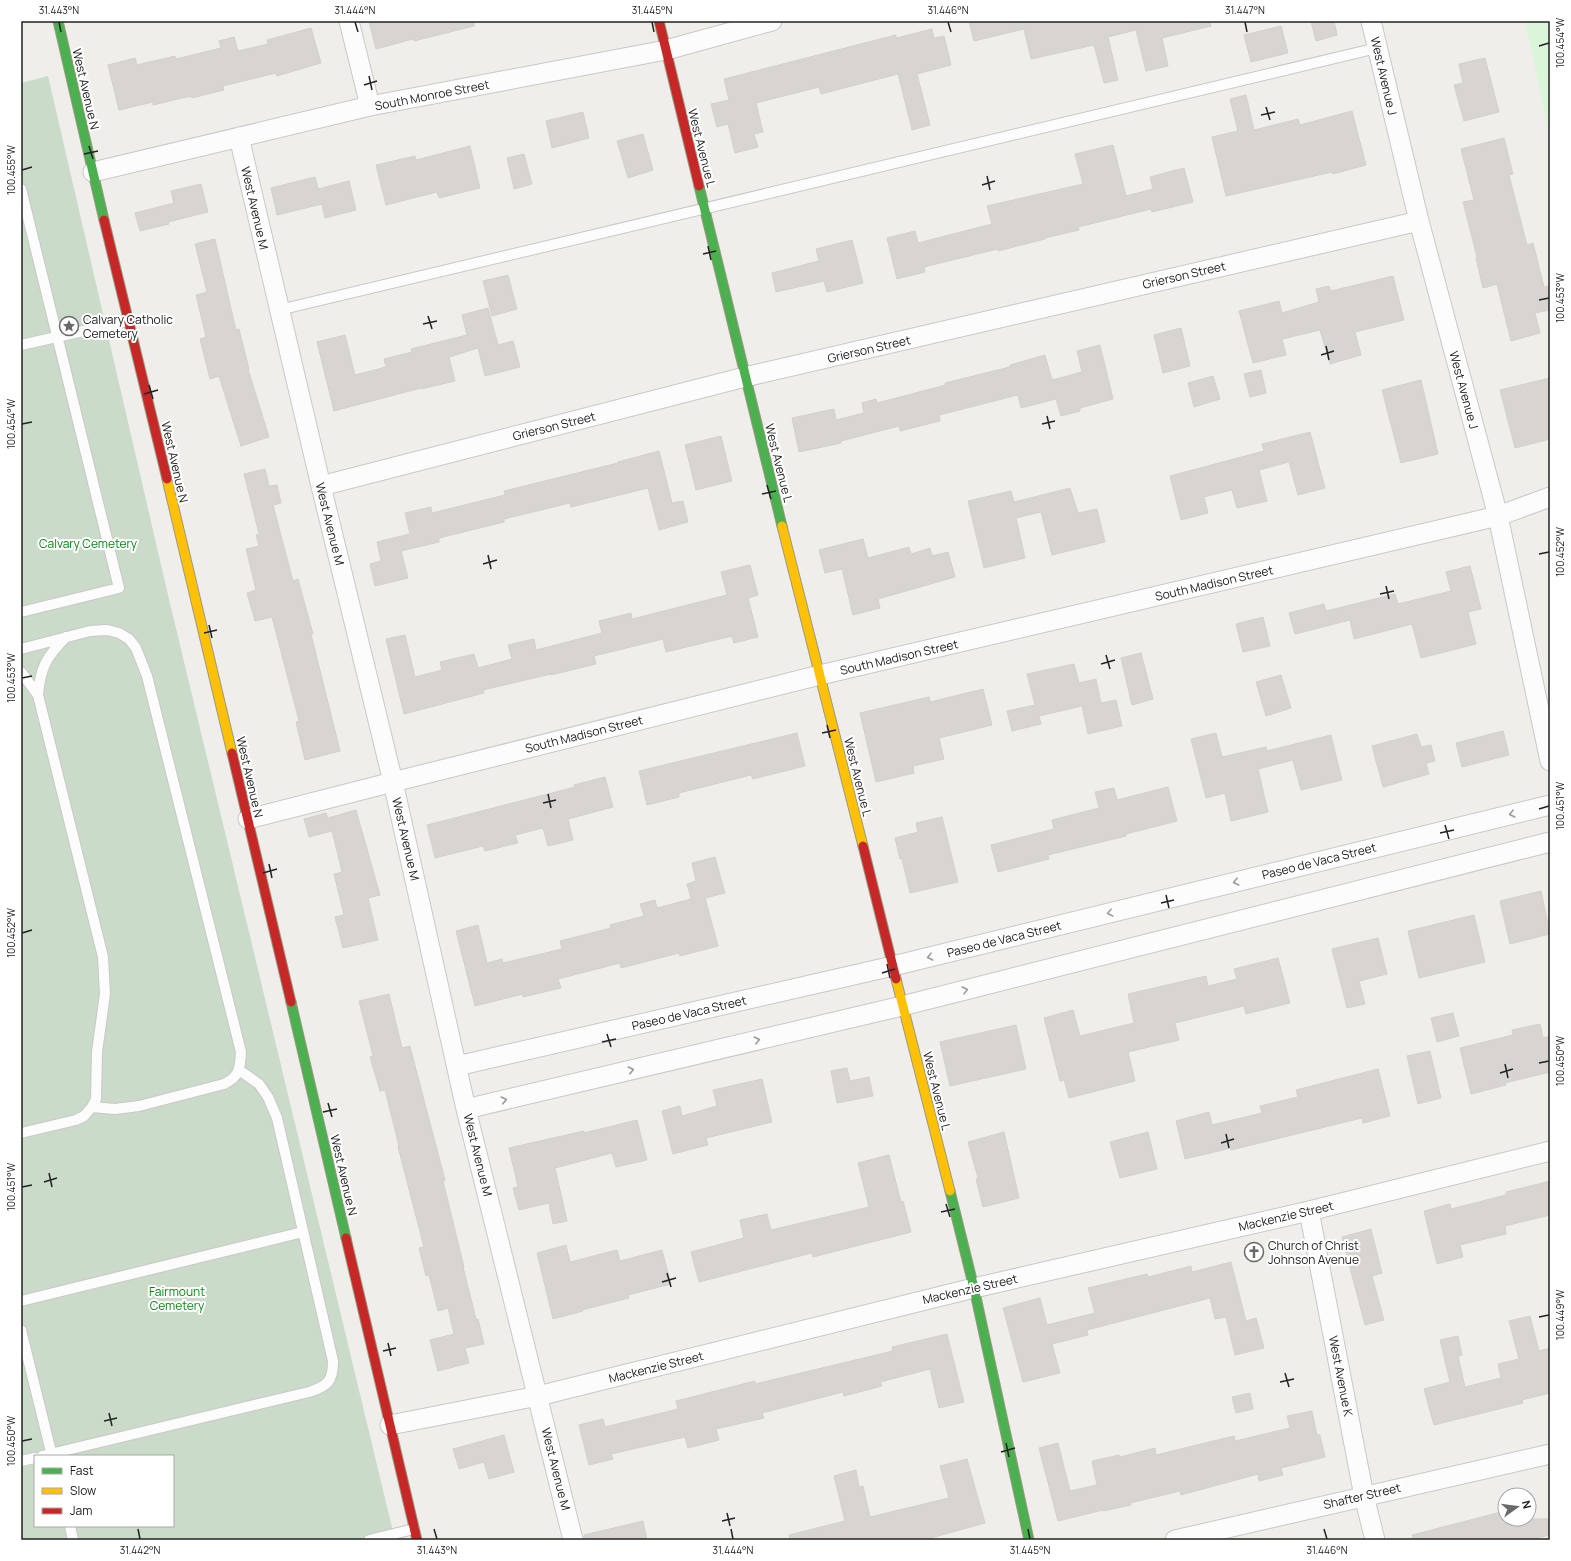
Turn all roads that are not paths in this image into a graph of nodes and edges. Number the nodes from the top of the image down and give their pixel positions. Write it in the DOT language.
graph roads {
  1 [pos="60,21"];
  2 [pos="349,21"];
  3 [pos="659,21"];
  4 [pos="772,21"];
  5 [pos="1371,21"];
  6 [pos="1378,48"];
  7 [pos="666,50"];
  8 [pos="370,106"];
  9 [pos="239,137"];
  10 [pos="93,172"];
  11 [pos="21,189"];
  12 [pos="705,209"];
  13 [pos="1418,221"];
  14 [pos="279,310"];
  15 [pos="128,321"];
  16 [pos="58,337"];
  17 [pos="21,345"];
  18 [pos="745,377"];
  19 [pos="321,486"];
  20 [pos="1550,497"];
  21 [pos="1498,516"];
  22 [pos="21,612"];
  23 [pos="66,637"];
  24 [pos="21,649"];
  25 [pos="21,672"];
  26 [pos="820,675"];
  27 [pos="38,695"];
  28 [pos="1550,760"];
  29 [pos="393,782"];
  30 [pos="1550,804"];
  31 [pos="248,819"];
  32 [pos="1550,842"];
  33 [pos="893,966"];
  34 [pos="902,1006"];
  35 [pos="457,1066"];
  36 [pos="239,1070"];
  37 [pos="92,1107"];
  38 [pos="466,1109"];
  39 [pos="21,1133"];
  40 [pos="1550,1151"];
  41 [pos="1309,1212"];
  42 [pos="303,1232"];
  43 [pos="974,1288"];
  44 [pos="21,1301"];
  45 [pos="21,1330"];
  46 [pos="538,1396"];
  47 [pos="390,1425"];
  48 [pos="1550,1454"];
  49 [pos="49,1455"];
  50 [pos="34,1458"];
  51 [pos="21,1461"];
  52 [pos="1364,1496"];
  53 [pos="70,1527"];
  54 [pos="414,1529"];
  55 [pos="73,1540"];
  56 [pos="369,1540"];
  57 [pos="417,1540"];
  58 [pos="573,1540"];
  59 [pos="1029,1540"];
  60 [pos="1175,1540"];
  61 [pos="1375,1540"];
  1 -- 10 [label="street, West Avenue N"];
  2 -- 8 [label="street"];
  3 -- 7 [label="street, West Avenue L"];
  4 -- 7 [label="street, South Monroe Street"];
  5 -- 6 [label="street, West Avenue J"];
  6 -- 12 [label="lane"];
  6 -- 13 [label="street, West Avenue J"];
  7 -- 8 [label="street, South Monroe Street"];
  7 -- 12 [label="street, West Avenue L"];
  8 -- 9 [label="street, South Monroe Street"];
  9 -- 10 [label="street, South Monroe Street"];
  9 -- 14 [label="street, West Avenue M"];
  10 -- 15 [label="street, West Avenue N"];
  11 -- 16 [label="lane"];
  12 -- 14 [label="lane"];
  12 -- 18 [label="street, West Avenue L"];
  13 -- 18 [label="street, Grierson Street"];
  13 -- 21 [label="street, West Avenue J"];
  14 -- 19 [label="street, West Avenue M"];
  15 -- 16 [label="lane"];
  15 -- 31 [label="street, West Avenue N"];
  16 -- 17 [label="lane"];
  16 -- 22 [label="lane"];
  18 -- 19 [label="street, Grierson Street"];
  18 -- 26 [label="street, West Avenue L"];
  19 -- 29 [label="street, West Avenue M"];
  20 -- 21 [label="street, South Madison Street"];
  21 -- 26 [label="street, South Madison Street"];
  21 -- 28 [label="street, West Avenue J"];
  23 -- 24 [label="lane"];
  23 -- 27 [label="lane"];
  23 -- 36 [label="lane"];
  25 -- 27 [label="lane"];
  26 -- 29 [label="street, South Madison Street"];
  26 -- 33 [label="street, West Avenue L"];
  27 -- 37 [label="lane"];
  29 -- 31 [label="street, South Madison Street"];
  29 -- 35 [label="street, West Avenue M"];
  30 -- 33 [label="street, Paseo de Vaca Street, one-way"];
  31 -- 47 [label="street, West Avenue N"];
  34 -- 32 [label="street, one-way"];
  33 -- 34 [label="street, West Avenue L"];
  33 -- 35 [label="street, Paseo de Vaca Street"];
  38 -- 34 [label="street, one-way"];
  34 -- 43 [label="street, West Avenue L"];
  35 -- 38 [label="street, West Avenue M"];
  36 -- 37 [label="lane"];
  36 -- 42 [label="lane"];
  37 -- 39 [label="lane"];
  38 -- 46 [label="street, West Avenue M"];
  40 -- 41 [label="street, Mackenzie Street"];
  41 -- 43 [label="street, Mackenzie Street"];
  41 -- 52 [label="street, West Avenue K"];
  42 -- 44 [label="lane"];
  42 -- 49 [label="lane"];
  43 -- 46 [label="street, Mackenzie Street"];
  43 -- 59 [label="street, West Avenue L"];
  45 -- 49 [label="lane"];
  46 -- 47 [label="street, Mackenzie Street"];
  46 -- 58 [label="street, West Avenue M"];
  47 -- 54 [label="street, West Avenue N"];
  48 -- 52 [label="street, Shafter Street"];
  50 -- 51 [label="lane"];
  52 -- 60 [label="street, Shafter Street"];
  52 -- 61 [label="street, West Avenue K"];
  53 -- 55 [label="lane"];
  54 -- 56 [label="lane"];
  54 -- 57 [label="street, West Avenue N"];
}
